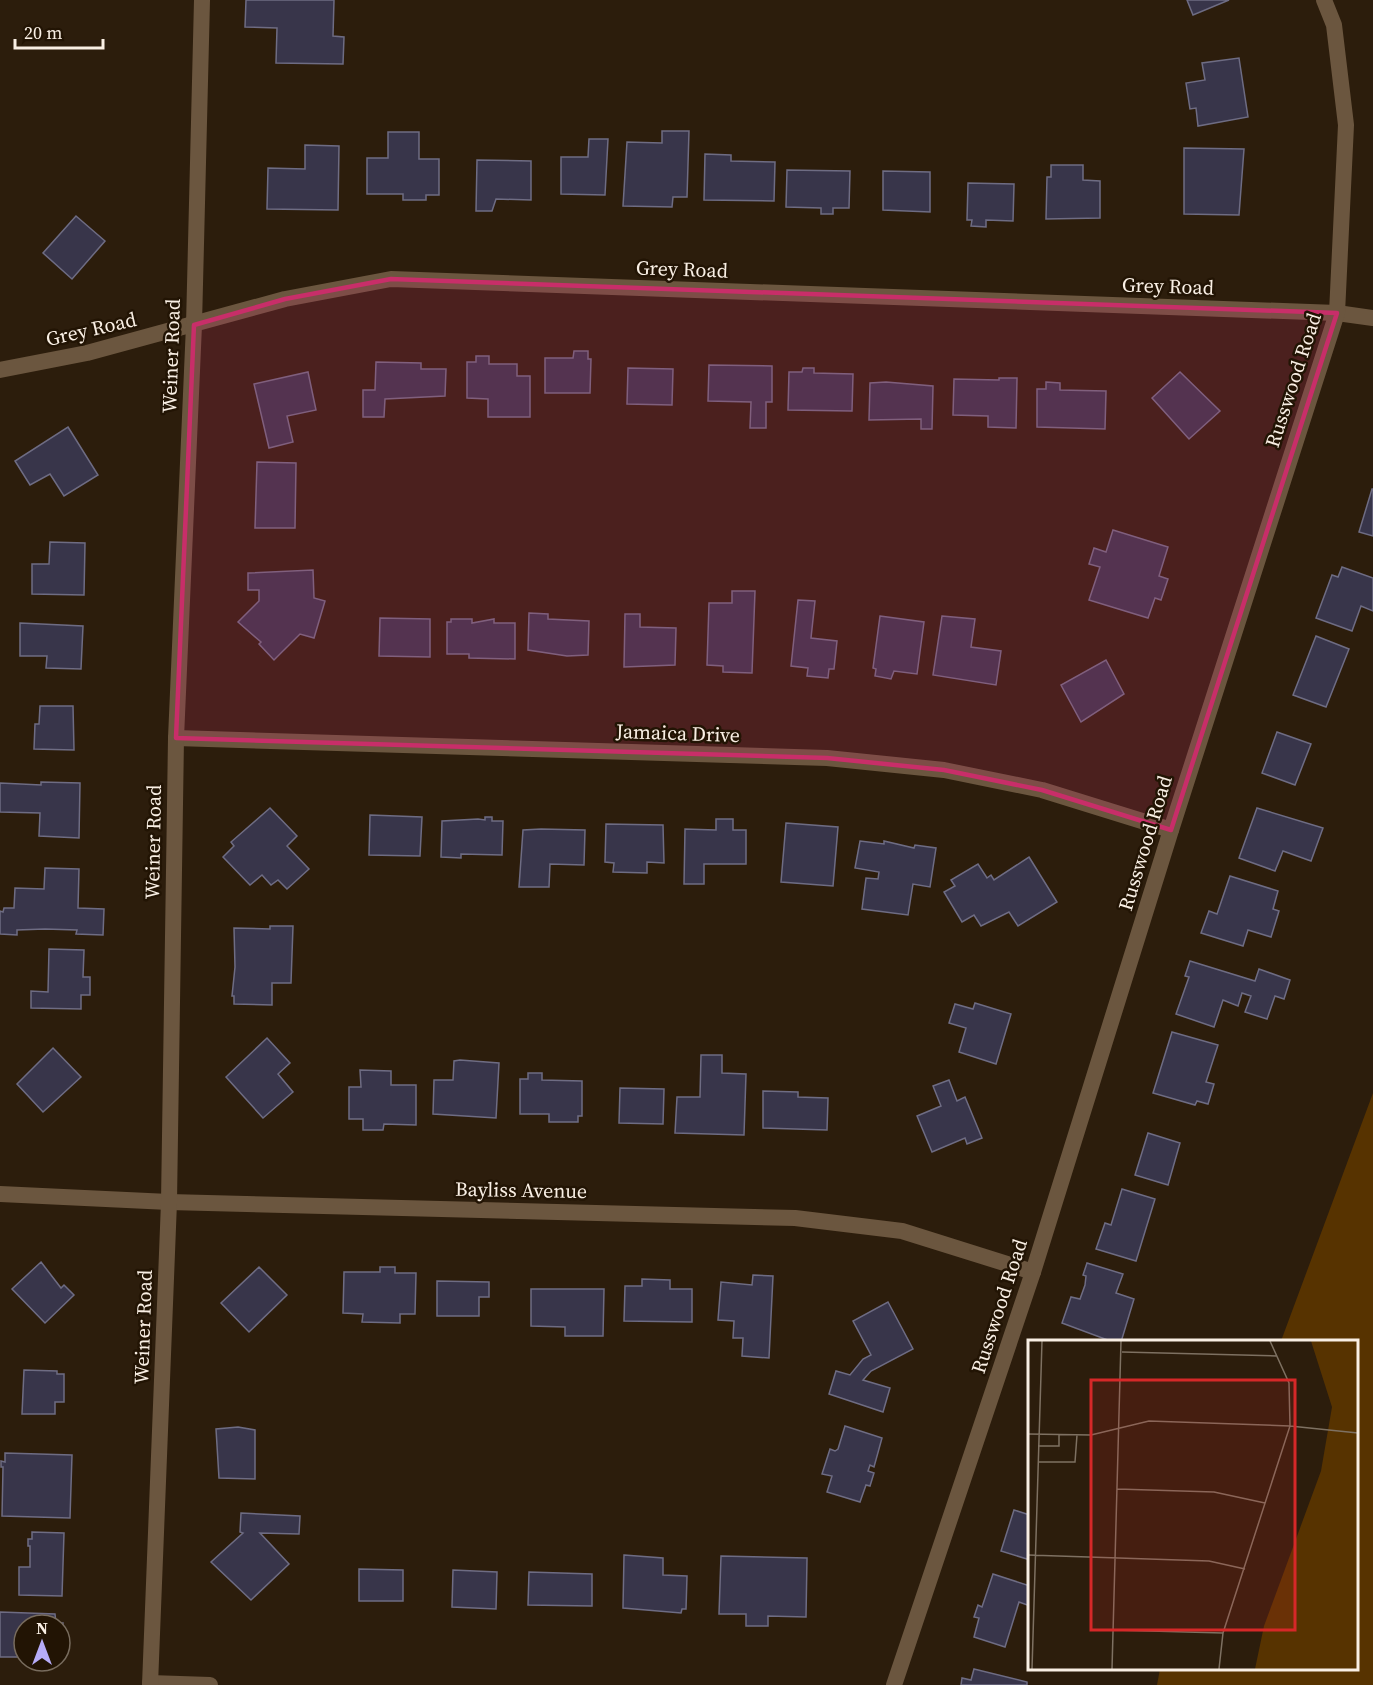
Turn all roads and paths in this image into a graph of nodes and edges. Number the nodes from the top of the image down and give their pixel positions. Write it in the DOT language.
graph roads {
  1 [pos="202,0"];
  2 [pos="1324,0"];
  3 [pos="1337,313"];
  4 [pos="1373,318"];
  5 [pos="194,325"];
  6 [pos="0,370"];
  7 [pos="176,738"];
  8 [pos="1171,830"];
  9 [pos="0,1194"];
  10 [pos="170,1202"];
  11 [pos="1033,1272"];
  12 [pos="150,1684"];
  13 [pos="210,1685"];
  14 [pos="894,1685"];
  1 -- 5 [label="street, Weiner Road"];
  2 -- 3 [label="street, Russwood Road"];
  3 -- 4 [label="street, Grey Road"];
  3 -- 5 [label="street, Grey Road"];
  3 -- 8 [label="street, Russwood Road"];
  5 -- 6 [label="street, Grey Road"];
  5 -- 7 [label="street, Weiner Road"];
  7 -- 8 [label="street, Jamaica Drive"];
  7 -- 10 [label="street, Weiner Road"];
  8 -- 11 [label="street, Russwood Road"];
  9 -- 10 [label="street, Bayliss Avenue"];
  10 -- 11 [label="street, Bayliss Avenue"];
  10 -- 12 [label="street, Weiner Road"];
  11 -- 14 [label="street, Russwood Road"];
  12 -- 13 [label="street"];
}
